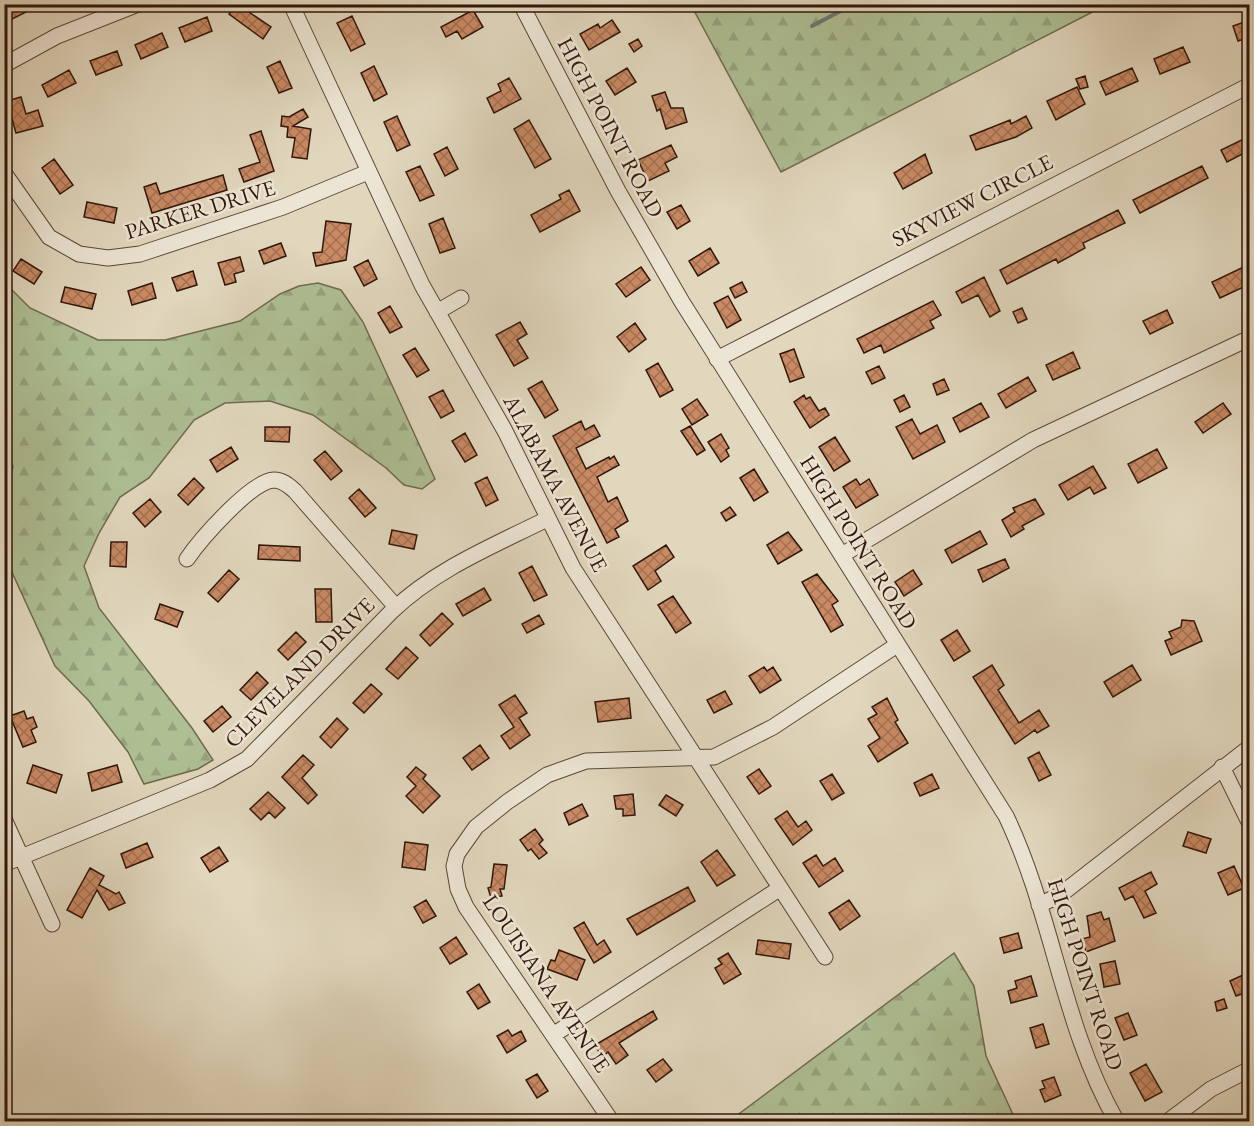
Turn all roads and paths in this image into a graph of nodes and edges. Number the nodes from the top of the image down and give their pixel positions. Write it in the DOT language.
graph roads {
  1 [pos="138,4"];
  2 [pos="291,4"];
  3 [pos="521,4"];
  4 [pos="4,64"];
  5 [pos="1250,85"];
  6 [pos="368,171"];
  7 [pos="4,173"];
  8 [pos="461,298"];
  9 [pos="437,312"];
  10 [pos="1248,341"];
  11 [pos="717,358"];
  12 [pos="547,519"];
  13 [pos="842,555"];
  14 [pos="187,559"];
  15 [pos="396,607"];
  16 [pos="897,645"];
  17 [pos="1250,747"];
  18 [pos="695,759"];
  19 [pos="1222,768"];
  20 [pos="4,819"];
  21 [pos="1250,824"];
  22 [pos="24,856"];
  23 [pos="4,864"];
  24 [pos="779,890"];
  25 [pos="1039,905"];
  26 [pos="52,924"];
  27 [pos="825,957"];
  28 [pos="553,1035"];
  29 [pos="1250,1069"];
  30 [pos="612,1122"];
  31 [pos="1117,1122"];
  32 [pos="1167,1122"];
  1 -- 4 [label="street"];
  2 -- 6 [label="street, ALABAMA AVENUE"];
  3 -- 11 [label="street, HIGH POINT ROAD"];
  5 -- 11 [label="street, SKYVIEW CIRCLE"];
  6 -- 7 [label="street, PARKER DRIVE"];
  6 -- 9 [label="street, ALABAMA AVENUE"];
  8 -- 9 [label="street"];
  9 -- 12 [label="street, ALABAMA AVENUE"];
  10 -- 13 [label="street"];
  11 -- 13 [label="street, HIGH POINT ROAD"];
  12 -- 15 [label="street, CLEVELAND DRIVE"];
  12 -- 18 [label="street, ALABAMA AVENUE"];
  13 -- 16 [label="street, HIGH POINT ROAD"];
  14 -- 15 [label="street"];
  15 -- 22 [label="street, CLEVELAND DRIVE"];
  16 -- 18 [label="street"];
  16 -- 25 [label="street, HIGH POINT ROAD"];
  17 -- 19 [label="street"];
  18 -- 24 [label="street, ALABAMA AVENUE"];
  18 -- 28 [label="street, LOUISIANA AVENUE"];
  19 -- 21 [label="street"];
  19 -- 25 [label="street"];
  20 -- 22 [label="street"];
  22 -- 23 [label="street, CLEVELAND DRIVE"];
  22 -- 26 [label="street"];
  24 -- 27 [label="street, ALABAMA AVENUE"];
  24 -- 28 [label="street"];
  25 -- 31 [label="street, HIGH POINT ROAD"];
  28 -- 30 [label="street, LOUISIANA AVENUE"];
  29 -- 32 [label="street"];
}
